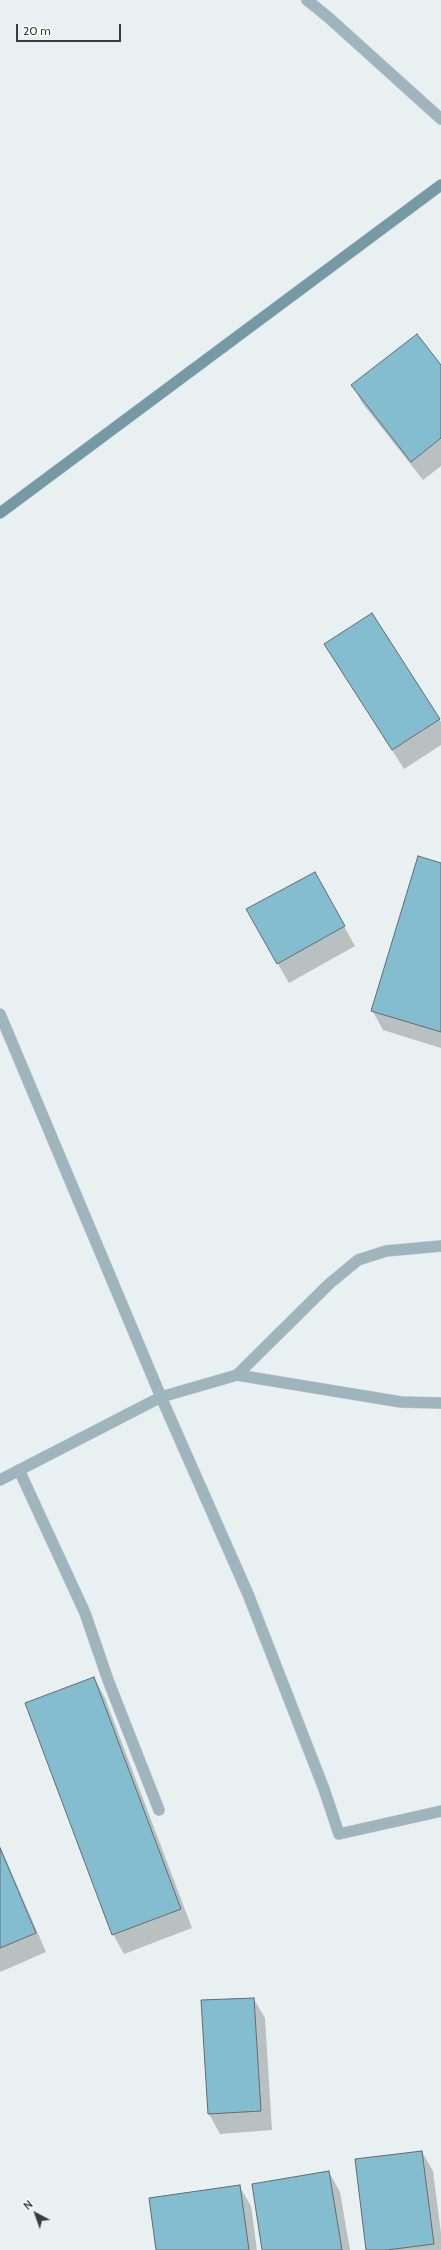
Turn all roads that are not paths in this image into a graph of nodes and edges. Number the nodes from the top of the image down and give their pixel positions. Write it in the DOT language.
graph roads {
  1 [pos="307,0"];
  2 [pos="441,119"];
  3 [pos="441,185"];
  4 [pos="0,514"];
  5 [pos="0,1014"];
  6 [pos="441,1246"];
  7 [pos="236,1375"];
  8 [pos="161,1397"];
  9 [pos="441,1403"];
  10 [pos="19,1470"];
  11 [pos="0,1480"];
  12 [pos="159,1810"];
  13 [pos="441,1811"];
  1 -- 2 [label="street"];
  3 -- 4 [label="main road"];
  5 -- 8 [label="street"];
  6 -- 7 [label="street"];
  7 -- 8 [label="street"];
  7 -- 9 [label="street"];
  8 -- 10 [label="street"];
  8 -- 13 [label="street"];
  10 -- 11 [label="street"];
  10 -- 12 [label="street"];
}
